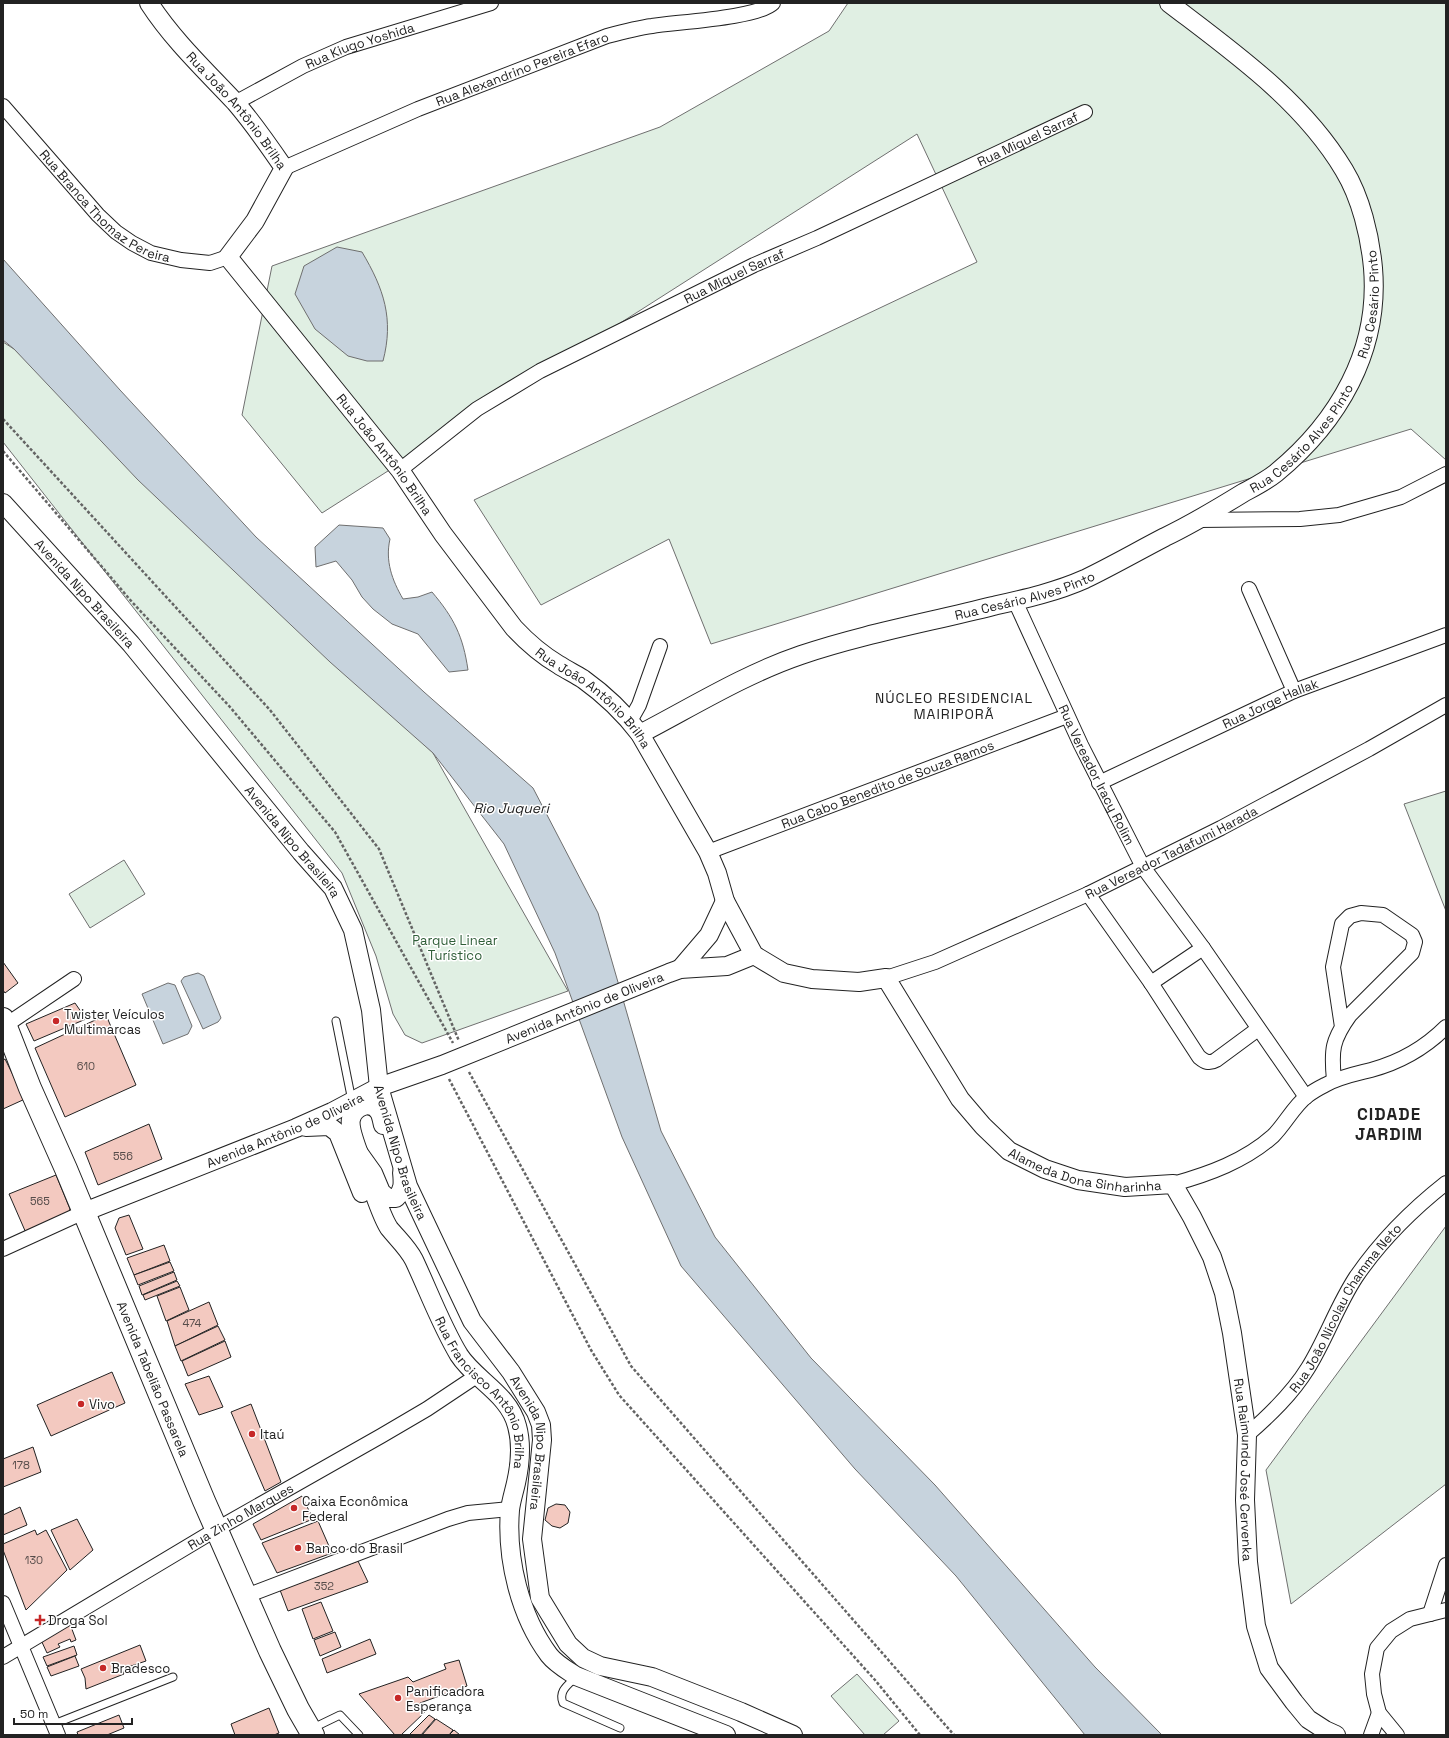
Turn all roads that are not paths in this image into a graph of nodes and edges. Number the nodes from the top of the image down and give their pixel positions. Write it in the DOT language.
graph roads {
  1 [pos="149,3"];
  2 [pos="491,3"];
  3 [pos="1169,3"];
  4 [pos="772,4"];
  5 [pos="235,103"];
  6 [pos="3,106"];
  7 [pos="1085,112"];
  8 [pos="284,168"];
  9 [pos="228,257"];
  10 [pos="1355,373"];
  11 [pos="400,470"];
  12 [pos="1446,474"];
  13 [pos="3,503"];
  14 [pos="1198,520"];
  15 [pos="1249,589"];
  16 [pos="1014,601"];
  17 [pos="1446,634"];
  18 [pos="660,646"];
  19 [pos="1294,691"];
  20 [pos="1446,705"];
  21 [pos="1067,716"];
  22 [pos="635,727"];
  23 [pos="1099,783"];
  24 [pos="708,852"];
  25 [pos="1143,867"];
  26 [pos="1088,894"];
  27 [pos="725,901"];
  28 [pos="1203,948"];
  29 [pos="754,956"];
  30 [pos="674,971"];
  31 [pos="886,978"];
  32 [pos="74,979"];
  33 [pos="1151,982"];
  34 [pos="336,1022"];
  35 [pos="4,1024"];
  36 [pos="1342,1027"];
  37 [pos="1446,1027"];
  38 [pos="1258,1028"];
  39 [pos="1334,1080"];
  40 [pos="379,1087"];
  41 [pos="1306,1097"];
  42 [pos="352,1101"];
  43 [pos="296,1128"];
  44 [pos="358,1152"];
  45 [pos="402,1169"];
  46 [pos="1173,1184"];
  47 [pos="1446,1184"];
  48 [pos="84,1212"];
  49 [pos="389,1227"];
  50 [pos="3,1249"];
  51 [pos="478,1375"];
  52 [pos="1248,1435"];
  53 [pos="510,1509"];
  54 [pos="218,1529"];
  55 [pos="1446,1565"];
  56 [pos="246,1596"];
  57 [pos="3,1604"];
  58 [pos="1446,1610"];
  59 [pos="1430,1614"];
  60 [pos="21,1646"];
  61 [pos="3,1657"];
  62 [pos="173,1676"];
  63 [pos="576,1676"];
  64 [pos="1379,1713"];
  65 [pos="620,1728"];
  66 [pos="56,1730"];
  67 [pos="312,1732"];
  68 [pos="359,1735"];
  69 [pos="726,1735"];
  70 [pos="793,1735"];
  71 [pos="1336,1735"];
  72 [pos="1371,1735"];
  73 [pos="1397,1735"];
  1 -- 5 [label="street, Rua João Antônio Brilha"];
  2 -- 5 [label="street, Rua Kiugo Yoshida"];
  3 -- 10 [label="street, Rua Cesário Pinto"];
  4 -- 8 [label="street, Rua Alexandrino Pereira Efaro"];
  5 -- 8 [label="street, Rua João Antônio Brilha"];
  6 -- 9 [label="street, Rua Branca Thomaz Pereira"];
  7 -- 11 [label="street, Rua Miguel Sarraf"];
  8 -- 9 [label="street, Rua João Antônio Brilha"];
  9 -- 11 [label="street, Rua João Antônio Brilha"];
  10 -- 14 [label="street, Rua Cesário Alves Pinto"];
  11 -- 22 [label="street, Rua João Antônio Brilha"];
  12 -- 14 [label="street"];
  13 -- 40 [label="street, Avenida Nipo Brasileira"];
  14 -- 16 [label="street, Rua Cesário Alves Pinto"];
  15 -- 19 [label="street"];
  16 -- 21 [label="street, Rua Vereador Iracy Rolim"];
  16 -- 22 [label="street, Rua Cesário Alves Pinto"];
  17 -- 19 [label="street, Rua Jorge Hallak"];
  18 -- 22 [label="street"];
  19 -- 23 [label="street, Rua Jorge Hallak"];
  20 -- 25 [label="street, Rua Vereador Tadafumi Harada"];
  21 -- 23 [label="street, Rua Vereador Iracy Rolim"];
  21 -- 24 [label="street, Rua Cabo Benedito de Souza Ramos"];
  22 -- 24 [label="street, Rua João Antônio Brilha"];
  23 -- 25 [label="street, Rua Vereador Iracy Rolim"];
  24 -- 27 [label="street, Rua João Antônio Brilha"];
  25 -- 26 [label="street, Rua Vereador Tadafumi Harada"];
  25 -- 28 [label="street, Rua Vereador Iracy Rolim"];
  26 -- 31 [label="street, Rua Vereador Tadafumi Harada"];
  26 -- 33 [label="street"];
  27 -- 29 [label="street, Rua João Antônio Brilha"];
  27 -- 30 [label="street, Avenida Antônio de Oliveira"];
  28 -- 33 [label="street"];
  28 -- 38 [label="street, Rua Vereador Iracy Rolim"];
  29 -- 30 [label="street, Avenida Antônio de Oliveira"];
  29 -- 31 [label="street"];
  30 -- 40 [label="street, Avenida Antônio de Oliveira"];
  31 -- 46 [label="street, Alameda Dona Sinharinha"];
  32 -- 35 [label="street"];
  33 -- 38 [label="street"];
  34 -- 42 [label="lane"];
  35 -- 48 [label="main road, Avenida Tabelião Passarela"];
  36 -- 36 [label="street"];
  36 -- 39 [label="street"];
  37 -- 39 [label="street, Alameda Dona Sinharinha"];
  38 -- 41 [label="street, Rua Vereador Iracy Rolim"];
  39 -- 41 [label="street, Alameda Dona Sinharinha"];
  40 -- 42 [label="street, Avenida Antônio de Oliveira"];
  40 -- 45 [label="street, Avenida Nipo Brasileira"];
  41 -- 46 [label="street, Alameda Dona Sinharinha"];
  42 -- 43 [label="street, Avenida Antônio de Oliveira"];
  43 -- 48 [label="street, Avenida Antônio de Oliveira"];
  43 -- 49 [label="street"];
  44 -- 45 [label="street"];
  44 -- 45 [label="street, Rua Francisco Antônio Brilha"];
  44 -- 49 [label="street, Rua Francisco Antônio Brilha"];
  45 -- 70 [label="street, Avenida Nipo Brasileira"];
  46 -- 52 [label="street, Rua Raimundo José Cervenka"];
  47 -- 52 [label="street, Rua João Nicolau Chamma Neto"];
  48 -- 50 [label="street, Avenida Antônio de Oliveira"];
  48 -- 54 [label="main road, Avenida Tabelião Passarela"];
  49 -- 51 [label="street, Rua Francisco Antônio Brilha"];
  51 -- 53 [label="street, Rua Francisco Antônio Brilha"];
  51 -- 54 [label="street, Rua Zinho Marques"];
  52 -- 71 [label="street, Rua Raimundo José Cervenka"];
  53 -- 56 [label="street"];
  53 -- 63 [label="street, Rua Francisco Antônio Brilha"];
  54 -- 56 [label="main road, Avenida Tabelião Passarela"];
  54 -- 60 [label="street, Rua Zinho Marques"];
  55 -- 59 [label="street"];
  56 -- 67 [label="main road, Avenida Tabelião Passarela"];
  57 -- 60 [label="street"];
  58 -- 59 [label="street"];
  59 -- 64 [label="street"];
  60 -- 61 [label="street, Rua Zinho Marques"];
  60 -- 66 [label="street"];
  62 -- 66 [label="lane"];
  63 -- 65 [label="lane"];
  63 -- 69 [label="street, Rua Francisco Antônio Brilha"];
  64 -- 72 [label="street"];
  64 -- 73 [label="street"];
  67 -- 68 [label="lane"];
}
